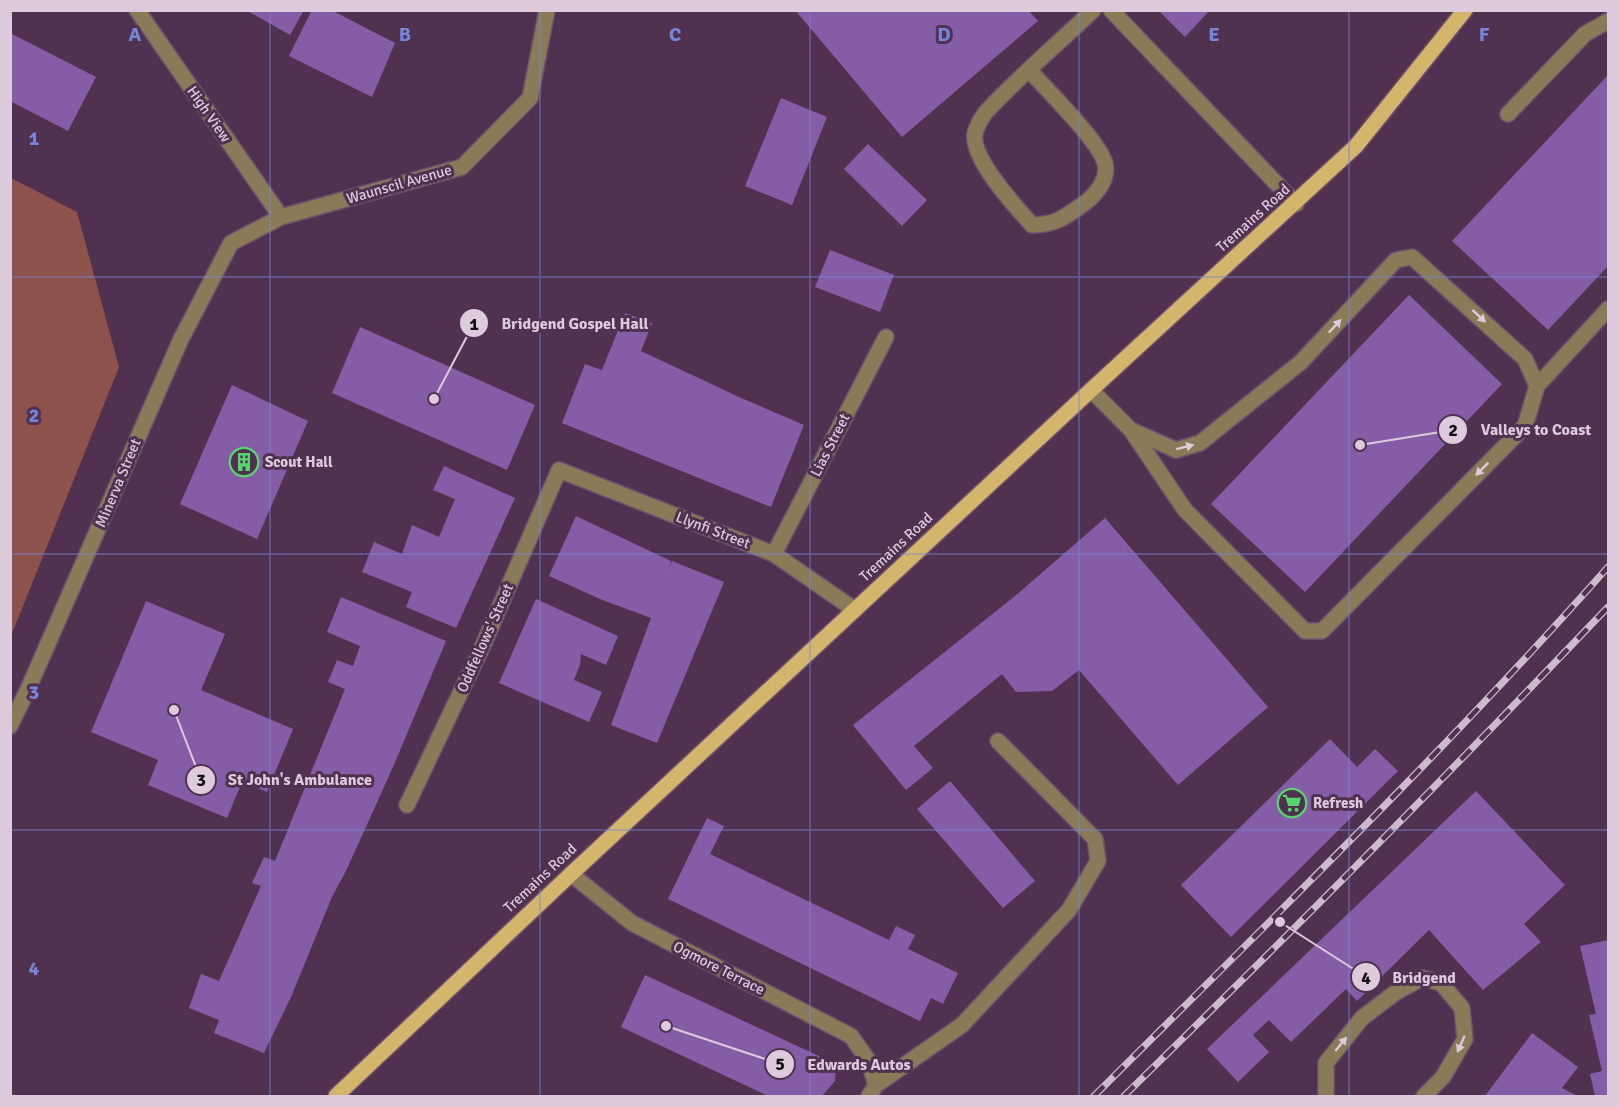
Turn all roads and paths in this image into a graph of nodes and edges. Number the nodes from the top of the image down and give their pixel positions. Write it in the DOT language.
graph roads {
  1 [pos="137,10"];
  2 [pos="547,10"];
  3 [pos="1093,10"];
  4 [pos="1111,10"];
  5 [pos="1465,10"];
  6 [pos="1608,21"];
  7 [pos="1030,71"];
  8 [pos="1508,114"];
  9 [pos="1296,204"];
  10 [pos="281,218"];
  11 [pos="231,243"];
  12 [pos="1608,309"];
  13 [pos="886,337"];
  14 [pos="1538,386"];
  15 [pos="1091,390"];
  16 [pos="1131,430"];
  17 [pos="559,470"];
  18 [pos="774,554"];
  19 [pos="855,610"];
  20 [pos="10,726"];
  21 [pos="998,741"];
  22 [pos="407,805"];
  23 [pos="571,874"];
  24 [pos="873,1091"];
  25 [pos="336,1096"];
  26 [pos="1326,1096"];
  27 [pos="1424,1096"];
  1 -- 10 [label="street, High View"];
  2 -- 10 [label="street, Waunscil Avenue"];
  3 -- 7 [label="street"];
  4 -- 9 [label="street"];
  5 -- 9 [label="main road, Tremains Road"];
  6 -- 8 [label="street"];
  7 -- 7 [label="street"];
  9 -- 15 [label="main road, Tremains Road"];
  10 -- 11 [label="street, Waunscil Avenue"];
  11 -- 20 [label="street, Minerva Street"];
  12 -- 14 [label="street"];
  13 -- 18 [label="street, Lias Street"];
  16 -- 14 [label="street, one-way"];
  14 -- 16 [label="street, one-way"];
  15 -- 16 [label="street"];
  15 -- 19 [label="main road, Tremains Road"];
  17 -- 18 [label="street, Llynfi Street"];
  17 -- 22 [label="street, Oddfellows' Street"];
  18 -- 19 [label="street, Llynfi Street"];
  19 -- 23 [label="main road, Tremains Road"];
  21 -- 24 [label="street"];
  23 -- 24 [label="street, Ogmore Terrace"];
  23 -- 25 [label="main road, Tremains Road"];
  26 -- 27 [label="street, one-way"];
}
